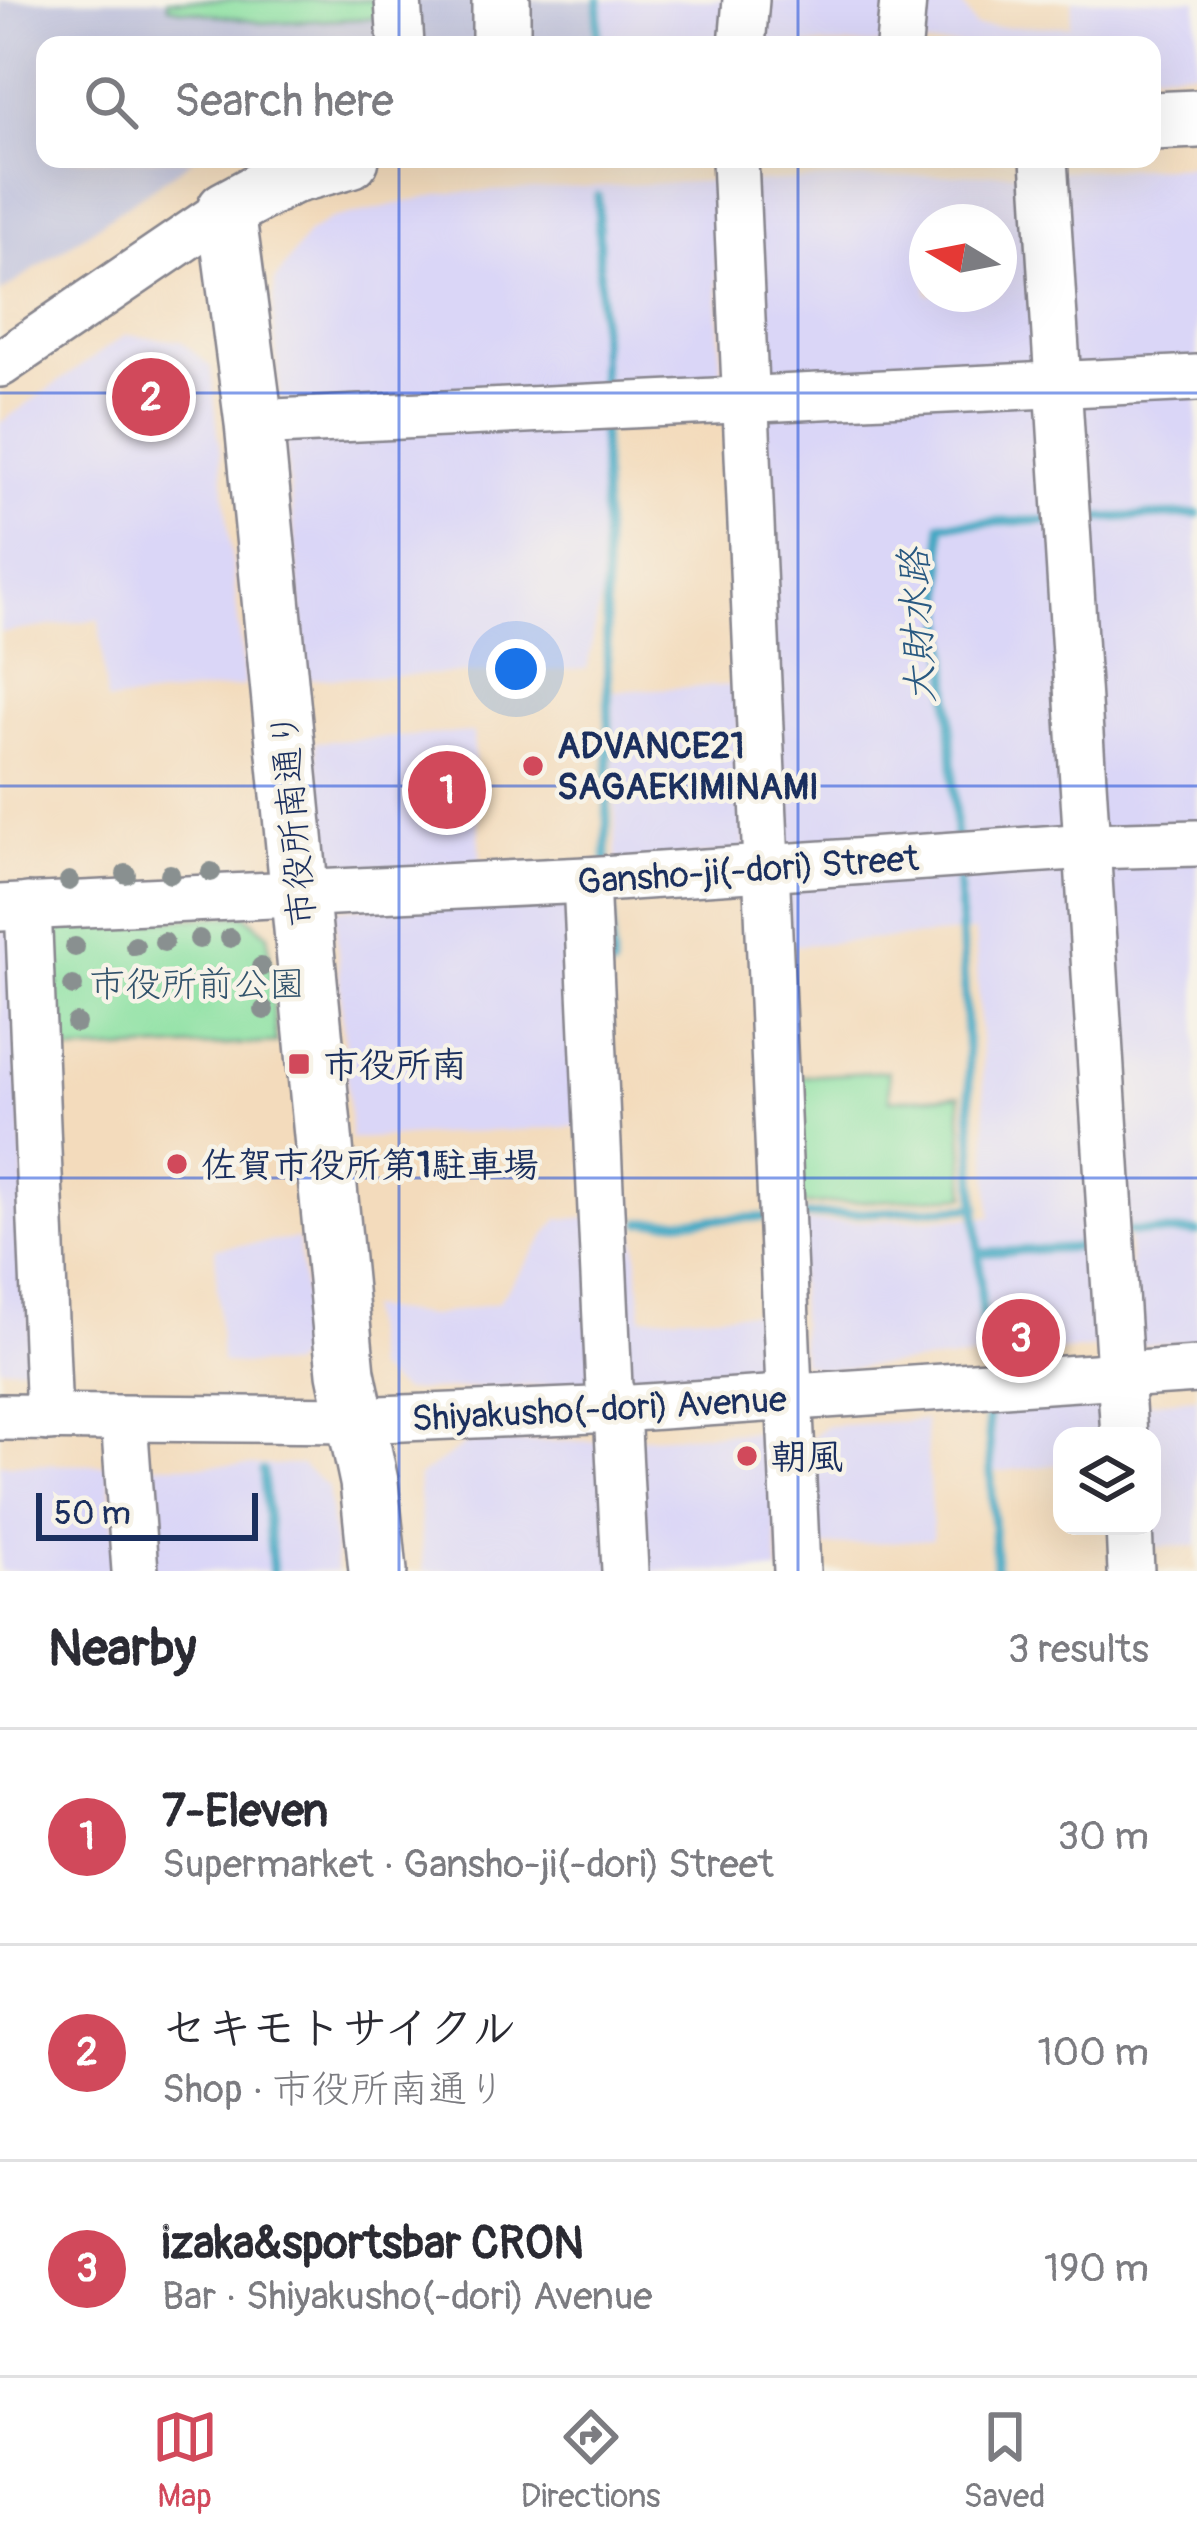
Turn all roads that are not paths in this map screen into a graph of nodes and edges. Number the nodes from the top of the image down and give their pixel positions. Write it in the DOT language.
graph roads {
  1 [pos="398,0"];
  2 [pos="501,0"];
  3 [pos="746,0"];
  4 [pos="903,0"];
  5 [pos="400,36"];
  6 [pos="501,36"];
  7 [pos="743,36"];
  8 [pos="900,36"];
  9 [pos="1197,119"];
  10 [pos="1161,121"];
  11 [pos="318,168"];
  12 [pos="735,168"];
  13 [pos="1045,168"];
  14 [pos="226,210"];
  15 [pos="0,364"];
  16 [pos="1197,378"];
  17 [pos="1060,386"];
  18 [pos="743,398"];
  19 [pos="254,423"];
  20 [pos="1197,843"];
  21 [pos="1089,847"];
  22 [pos="764,870"];
  23 [pos="586,880"];
  24 [pos="298,890"];
  25 [pos="14,907"];
  26 [pos="1197,1370"];
  27 [pos="1120,1376"];
  28 [pos="787,1400"];
  29 [pos="617,1409"];
  30 [pos="0,1418"];
  31 [pos="50,1418"];
  32 [pos="124,1420"];
  33 [pos="356,1420"];
  34 [pos="1123,1427"];
  35 [pos="1129,1535"];
  36 [pos="135,1571"];
  37 [pos="378,1571"];
  38 [pos="625,1571"];
  39 [pos="797,1571"];
  40 [pos="1131,1571"];
  1 -- 5 [label="street"];
  2 -- 6 [label="main road"];
  3 -- 7 [label="street"];
  4 -- 8 [label="street"];
  9 -- 10 [label="main road"];
  11 -- 14 [label="main road"];
  12 -- 18 [label="street"];
  13 -- 17 [label="street"];
  14 -- 15 [label="street"];
  14 -- 19 [label="main road, 市役所南通り"];
  16 -- 17 [label="street"];
  17 -- 18 [label="street"];
  17 -- 21 [label="street"];
  18 -- 19 [label="street"];
  18 -- 22 [label="street"];
  19 -- 24 [label="main road, 市役所南通り"];
  20 -- 21 [label="street, Gansho-ji(-dori) Street"];
  21 -- 22 [label="street, Gansho-ji(-dori) Street"];
  21 -- 27 [label="street"];
  22 -- 23 [label="street, Gansho-ji(-dori) Street"];
  22 -- 28 [label="street"];
  23 -- 24 [label="street, Gansho-ji(-dori) Street"];
  23 -- 29 [label="street"];
  24 -- 25 [label="street, Gansho-ji(-dori) Street"];
  24 -- 33 [label="main road, 市役所南通り"];
  25 -- 31 [label="street"];
  26 -- 27 [label="street, Shiyakusho(-dori) Avenue"];
  27 -- 28 [label="street, Shiyakusho(-dori) Avenue"];
  27 -- 34 [label="street"];
  28 -- 29 [label="street, Shiyakusho(-dori) Avenue"];
  28 -- 39 [label="street"];
  29 -- 33 [label="street, Shiyakusho(-dori) Avenue"];
  29 -- 38 [label="street"];
  30 -- 31 [label="street, Shiyakusho(-dori) Avenue"];
  31 -- 32 [label="street, Shiyakusho(-dori) Avenue"];
  32 -- 33 [label="street, Shiyakusho(-dori) Avenue"];
  32 -- 36 [label="street"];
  33 -- 37 [label="main road, 市役所南通り"];
  35 -- 40 [label="street"];
}
